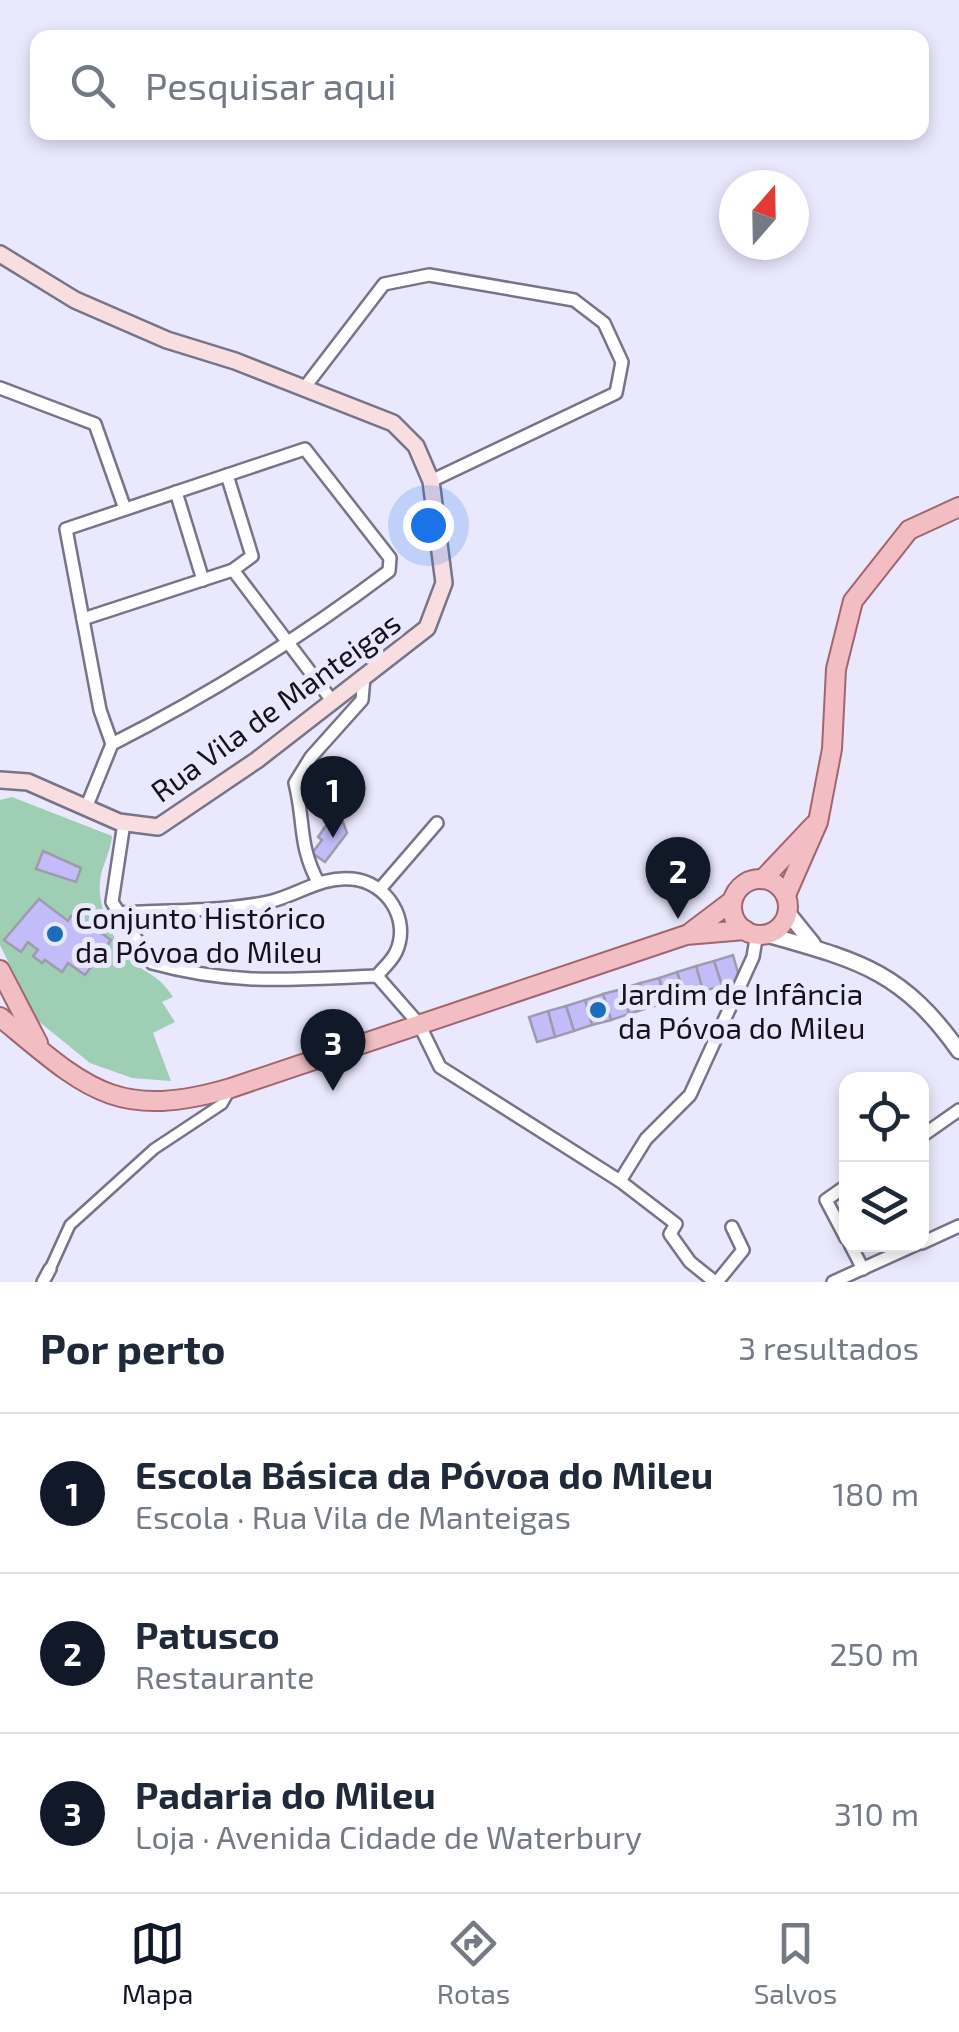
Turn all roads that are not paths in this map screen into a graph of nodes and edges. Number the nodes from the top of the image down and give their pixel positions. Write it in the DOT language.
graph roads {
  1 [pos="0,254"];
  2 [pos="305,387"];
  3 [pos="0,388"];
  4 [pos="227,475"];
  5 [pos="431,481"];
  6 [pos="176,492"];
  7 [pos="959,507"];
  8 [pos="125,509"];
  9 [pos="233,570"];
  10 [pos="203,580"];
  11 [pos="84,620"];
  12 [pos="292,644"];
  13 [pos="364,677"];
  14 [pos="333,702"];
  15 [pos="112,744"];
  16 [pos="0,780"];
  17 [pos="86,808"];
  18 [pos="124,822"];
  19 [pos="818,822"];
  20 [pos="437,823"];
  21 [pos="763,879"];
  22 [pos="318,882"];
  23 [pos="380,889"];
  24 [pos="732,901"];
  25 [pos="787,904"];
  26 [pos="118,914"];
  27 [pos="756,932"];
  28 [pos="686,935"];
  29 [pos="814,944"];
  30 [pos="0,970"];
  31 [pos="377,976"];
  32 [pos="0,1017"];
  33 [pos="419,1024"];
  34 [pos="959,1051"];
  35 [pos="43,1052"];
  36 [pos="231,1088"];
  37 [pos="959,1110"];
  38 [pos="929,1131"];
  39 [pos="620,1182"];
  40 [pos="839,1191"];
  41 [pos="839,1224"];
  42 [pos="959,1226"];
  43 [pos="732,1227"];
  44 [pos="929,1240"];
  45 [pos="854,1252"];
  46 [pos="900,1252"];
  47 [pos="863,1268"];
  48 [pos="50,1269"];
  49 [pos="43,1282"];
  50 [pos="716,1282"];
  51 [pos="833,1282"];
  1 -- 2 [label="main road, Rua Vila de Manteigas"];
  2 -- 5 [label="main road, Rua Vila de Manteigas"];
  2 -- 5 [label="street"];
  3 -- 8 [label="street"];
  4 -- 6 [label="street"];
  4 -- 9 [label="street"];
  4 -- 12 [label="street"];
  5 -- 13 [label="main road, Rua Vila de Manteigas"];
  6 -- 8 [label="street"];
  6 -- 10 [label="street"];
  7 -- 19 [label="main road"];
  8 -- 11 [label="street"];
  9 -- 10 [label="street"];
  9 -- 12 [label="street"];
  10 -- 11 [label="street"];
  11 -- 15 [label="street"];
  12 -- 14 [label="street"];
  12 -- 15 [label="street"];
  13 -- 14 [label="main road, Rua Vila de Manteigas"];
  13 -- 22 [label="street"];
  14 -- 18 [label="main road, Rua Vila de Manteigas"];
  15 -- 17 [label="street"];
  16 -- 17 [label="main road, Rua Vila de Manteigas"];
  17 -- 18 [label="main road, Rua Vila de Manteigas"];
  18 -- 26 [label="street"];
  19 -- 21 [label="main road"];
  19 -- 25 [label="main road"];
  20 -- 23 [label="street"];
  21 -- 24 [label="main road"];
  21 -- 25 [label="main road"];
  22 -- 23 [label="street"];
  22 -- 26 [label="street"];
  23 -- 31 [label="street"];
  24 -- 27 [label="main road"];
  24 -- 28 [label="main road"];
  25 -- 27 [label="main road"];
  25 -- 29 [label="street"];
  26 -- 31 [label="street"];
  27 -- 28 [label="main road"];
  27 -- 29 [label="street"];
  27 -- 39 [label="street"];
  28 -- 33 [label="main road"];
  29 -- 34 [label="street"];
  30 -- 35 [label="main road"];
  31 -- 33 [label="street"];
  32 -- 35 [label="main road"];
  33 -- 36 [label="main road"];
  33 -- 39 [label="street"];
  35 -- 36 [label="main road"];
  36 -- 48 [label="street"];
  37 -- 38 [label="street"];
  39 -- 50 [label="street"];
  40 -- 41 [label="street"];
  42 -- 44 [label="street"];
  43 -- 50 [label="street"];
  45 -- 47 [label="street"];
  46 -- 47 [label="street"];
  47 -- 51 [label="street"];
  48 -- 49 [label="street"];
}
